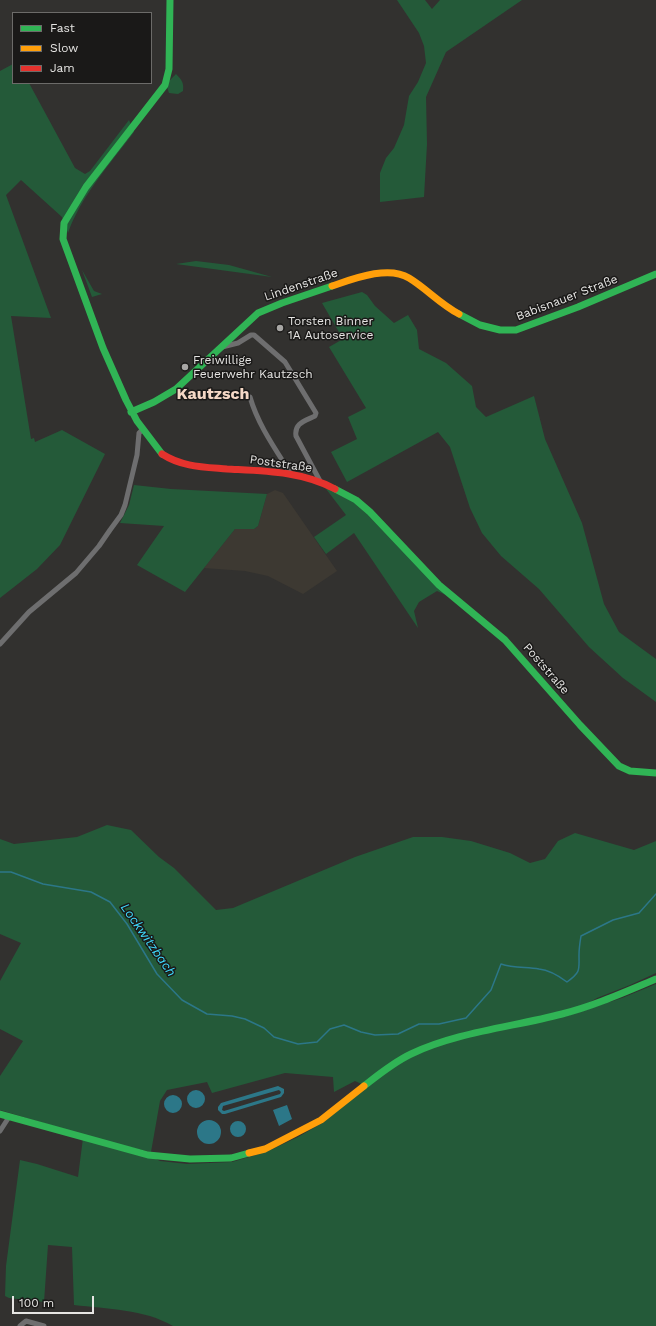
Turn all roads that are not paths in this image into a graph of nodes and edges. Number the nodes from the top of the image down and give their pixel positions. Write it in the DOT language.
graph roads {
  1 [pos="170,0"];
  2 [pos="380,273"];
  3 [pos="656,274"];
  4 [pos="219,348"];
  5 [pos="250,397"];
  6 [pos="132,412"];
  7 [pos="143,429"];
  8 [pos="291,474"];
  9 [pos="320,481"];
  10 [pos="0,644"];
  11 [pos="656,773"];
  12 [pos="656,979"];
  13 [pos="0,1114"];
  14 [pos="9,1117"];
  15 [pos="0,1132"];
  16 [pos="20,1326"];
  17 [pos="44,1326"];
  1 -- 6 [label="street, Poststraße"];
  2 -- 3 [label="street, Babisnauer Straße"];
  2 -- 4 [label="street, Lindenstraße"];
  4 -- 6 [label="street, Lindenstraße"];
  4 -- 9 [label="street, Lindenstraße"];
  5 -- 8 [label="street"];
  6 -- 7 [label="street, Poststraße"];
  7 -- 8 [label="street, Poststraße"];
  7 -- 10 [label="street"];
  8 -- 9 [label="street, Poststraße"];
  9 -- 11 [label="street, Poststraße"];
  12 -- 14 [label="street"];
  13 -- 14 [label="street"];
  14 -- 15 [label="street"];
  16 -- 17 [label="street"];
}
